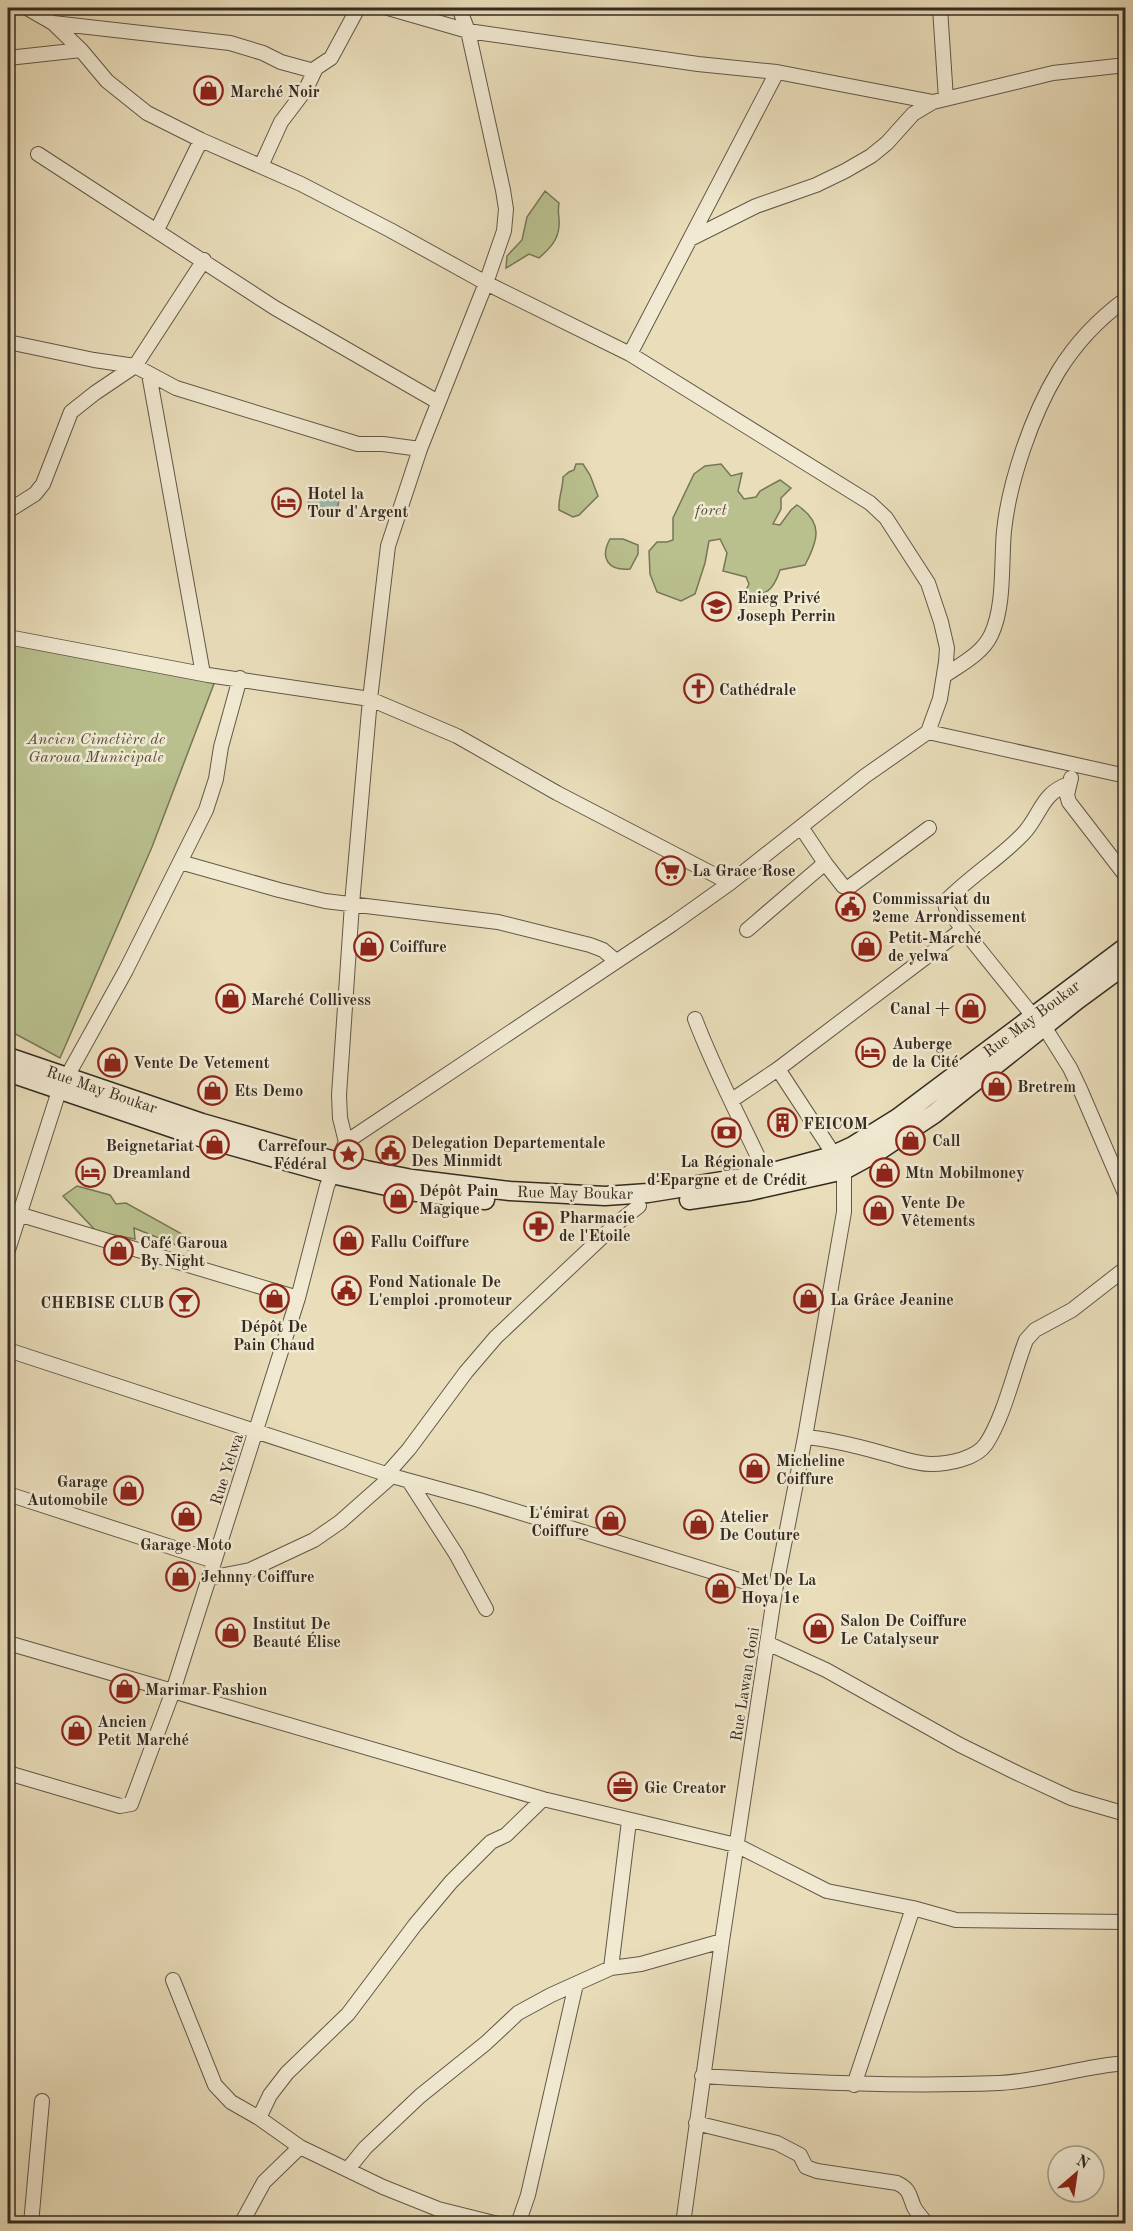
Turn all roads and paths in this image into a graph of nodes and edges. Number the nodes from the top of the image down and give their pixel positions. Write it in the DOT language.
graph roads {
  1 [pos="27,8"];
  2 [pos="358,8"];
  3 [pos="388,8"];
  4 [pos="459,8"];
  5 [pos="940,8"];
  6 [pos="403,9"];
  7 [pos="53,24"];
  8 [pos="468,31"];
  9 [pos="81,50"];
  10 [pos="8,58"];
  11 [pos="1125,65"];
  12 [pos="314,71"];
  13 [pos="777,72"];
  14 [pos="940,100"];
  15 [pos="201,140"];
  16 [pos="38,154"];
  17 [pos="261,166"];
  18 [pos="157,230"];
  19 [pos="690,239"];
  20 [pos="204,261"];
  21 [pos="486,283"];
  22 [pos="1125,299"];
  23 [pos="8,342"];
  24 [pos="630,354"];
  25 [pos="135,366"];
  26 [pos="149,374"];
  27 [pos="438,402"];
  28 [pos="420,449"];
  29 [pos="8,511"];
  30 [pos="8,637"];
  31 [pos="203,674"];
  32 [pos="944,676"];
  33 [pos="240,678"];
  34 [pos="370,699"];
  35 [pos="928,732"];
  36 [pos="1075,765"];
  37 [pos="1125,776"];
  38 [pos="1069,784"];
  39 [pos="801,827"];
  40 [pos="929,828"];
  41 [pos="180,862"];
  42 [pos="825,863"];
  43 [pos="1125,876"];
  44 [pos="730,883"];
  45 [pos="352,904"];
  46 [pos="963,929"];
  47 [pos="747,930"];
  48 [pos="1125,947"];
  49 [pos="616,961"];
  50 [pos="1125,964"];
  51 [pos="695,1019"];
  52 [pos="1039,1022"];
  53 [pos="8,1057"];
  54 [pos="778,1069"];
  55 [pos="8,1072"];
  56 [pos="62,1084"];
  57 [pos="732,1100"];
  58 [pos="346,1142"];
  59 [pos="840,1162"];
  60 [pos="335,1168"];
  61 [pos="766,1174"];
  62 [pos="1125,1196"];
  63 [pos="639,1206"];
  64 [pos="13,1213"];
  65 [pos="8,1250"];
  66 [pos="1125,1268"];
  67 [pos="298,1298"];
  68 [pos="8,1350"];
  69 [pos="256,1431"];
  70 [pos="805,1437"];
  71 [pos="389,1475"];
  72 [pos="409,1481"];
  73 [pos="8,1494"];
  74 [pos="214,1561"];
  75 [pos="209,1578"];
  76 [pos="775,1591"];
  77 [pos="486,1609"];
  78 [pos="8,1643"];
  79 [pos="767,1643"];
  80 [pos="173,1691"];
  81 [pos="8,1773"];
  82 [pos="543,1799"];
  83 [pos="1125,1814"];
  84 [pos="629,1821"];
  85 [pos="736,1845"];
  86 [pos="913,1908"];
  87 [pos="1125,1922"];
  88 [pos="722,1941"];
  89 [pos="611,1968"];
  90 [pos="173,1980"];
  91 [pos="576,1984"];
  92 [pos="1125,2063"];
  93 [pos="702,2076"];
  94 [pos="854,2085"];
  95 [pos="42,2101"];
  96 [pos="259,2118"];
  97 [pos="696,2123"];
  98 [pos="300,2147"];
  99 [pos="348,2169"];
  100 [pos="31,2223"];
  101 [pos="242,2223"];
  102 [pos="498,2223"];
  103 [pos="518,2223"];
  104 [pos="683,2223"];
  105 [pos="927,2223"];
  1 -- 7 [label="street"];
  2 -- 12 [label="street"];
  3 -- 6 [label="street"];
  4 -- 8 [label="street"];
  5 -- 14 [label="street"];
  6 -- 8 [label="street"];
  7 -- 9 [label="street"];
  7 -- 12 [label="street"];
  8 -- 13 [label="street"];
  8 -- 21 [label="street"];
  9 -- 10 [label="street"];
  9 -- 15 [label="street"];
  11 -- 14 [label="street"];
  12 -- 17 [label="street"];
  13 -- 14 [label="street"];
  13 -- 19 [label="street"];
  14 -- 19 [label="street"];
  15 -- 17 [label="street"];
  15 -- 18 [label="street"];
  16 -- 18 [label="street"];
  17 -- 21 [label="street"];
  18 -- 20 [label="street"];
  19 -- 24 [label="street"];
  20 -- 25 [label="street"];
  20 -- 27 [label="street"];
  21 -- 24 [label="street"];
  21 -- 27 [label="street"];
  22 -- 32 [label="street"];
  23 -- 25 [label="street"];
  24 -- 32 [label="street"];
  25 -- 26 [label="street"];
  25 -- 29 [label="street"];
  26 -- 28 [label="street"];
  26 -- 31 [label="street"];
  27 -- 28 [label="street"];
  28 -- 34 [label="street"];
  30 -- 31 [label="street"];
  31 -- 33 [label="street"];
  32 -- 35 [label="street"];
  33 -- 34 [label="street"];
  33 -- 41 [label="street"];
  34 -- 44 [label="street"];
  34 -- 45 [label="street"];
  35 -- 36 [label="street"];
  35 -- 39 [label="street"];
  36 -- 37 [label="street"];
  36 -- 38 [label="street"];
  38 -- 43 [label="street"];
  38 -- 46 [label="street"];
  39 -- 42 [label="street"];
  39 -- 44 [label="street"];
  40 -- 42 [label="street"];
  41 -- 45 [label="street"];
  41 -- 56 [label="street"];
  42 -- 47 [label="street"];
  44 -- 49 [label="street"];
  45 -- 49 [label="street"];
  45 -- 58 [label="street"];
  46 -- 52 [label="street"];
  46 -- 54 [label="street"];
  48 -- 52 [label="main road, Rue May Boukar"];
  49 -- 58 [label="street"];
  50 -- 52 [label="main road, Rue May Boukar"];
  51 -- 57 [label="street"];
  52 -- 59 [label="main road, Rue May Boukar"];
  52 -- 62 [label="street"];
  53 -- 56 [label="main road, Rue May Boukar"];
  54 -- 57 [label="street"];
  54 -- 59 [label="street"];
  55 -- 56 [label="main road, Rue May Boukar"];
  56 -- 60 [label="main road, Rue May Boukar"];
  56 -- 64 [label="street"];
  57 -- 61 [label="street"];
  58 -- 60 [label="street, Rue Yelwa"];
  59 -- 61 [label="main road, Rue May Boukar"];
  59 -- 63 [label="main road, Rue May Boukar"];
  59 -- 70 [label="street, Rue Lawan Goni"];
  60 -- 61 [label="main road, Rue May Boukar"];
  60 -- 63 [label="main road, Rue May Boukar"];
  60 -- 67 [label="street, Rue Yelwa"];
  63 -- 71 [label="street"];
  64 -- 65 [label="street"];
  64 -- 67 [label="street"];
  66 -- 70 [label="street"];
  67 -- 69 [label="street, Rue Yelwa"];
  68 -- 69 [label="street"];
  69 -- 71 [label="street"];
  69 -- 74 [label="street, Rue Yelwa"];
  70 -- 76 [label="street, Rue Lawan Goni"];
  71 -- 72 [label="street"];
  71 -- 75 [label="street"];
  72 -- 76 [label="street"];
  72 -- 77 [label="street"];
  73 -- 74 [label="street"];
  74 -- 75 [label="street, Rue Yelwa"];
  75 -- 80 [label="street, Rue Yelwa"];
  76 -- 79 [label="street, Rue Lawan Goni"];
  78 -- 80 [label="street"];
  79 -- 83 [label="street"];
  79 -- 85 [label="street, Rue Lawan Goni"];
  80 -- 81 [label="street, Rue Yelwa"];
  80 -- 82 [label="street"];
  82 -- 84 [label="street"];
  82 -- 96 [label="street"];
  84 -- 85 [label="street"];
  84 -- 89 [label="street"];
  85 -- 86 [label="street"];
  85 -- 88 [label="street, Rue Lawan Goni"];
  86 -- 87 [label="street"];
  86 -- 94 [label="street"];
  88 -- 89 [label="street"];
  88 -- 93 [label="street, Rue Lawan Goni"];
  89 -- 91 [label="street"];
  90 -- 96 [label="street"];
  91 -- 99 [label="street"];
  91 -- 103 [label="street"];
  92 -- 94 [label="street"];
  93 -- 94 [label="street"];
  93 -- 97 [label="street, Rue Lawan Goni"];
  95 -- 100 [label="street"];
  96 -- 98 [label="street"];
  97 -- 104 [label="street, Rue Lawan Goni"];
  97 -- 105 [label="street"];
  98 -- 99 [label="street"];
  98 -- 101 [label="street"];
  99 -- 102 [label="street"];
}
